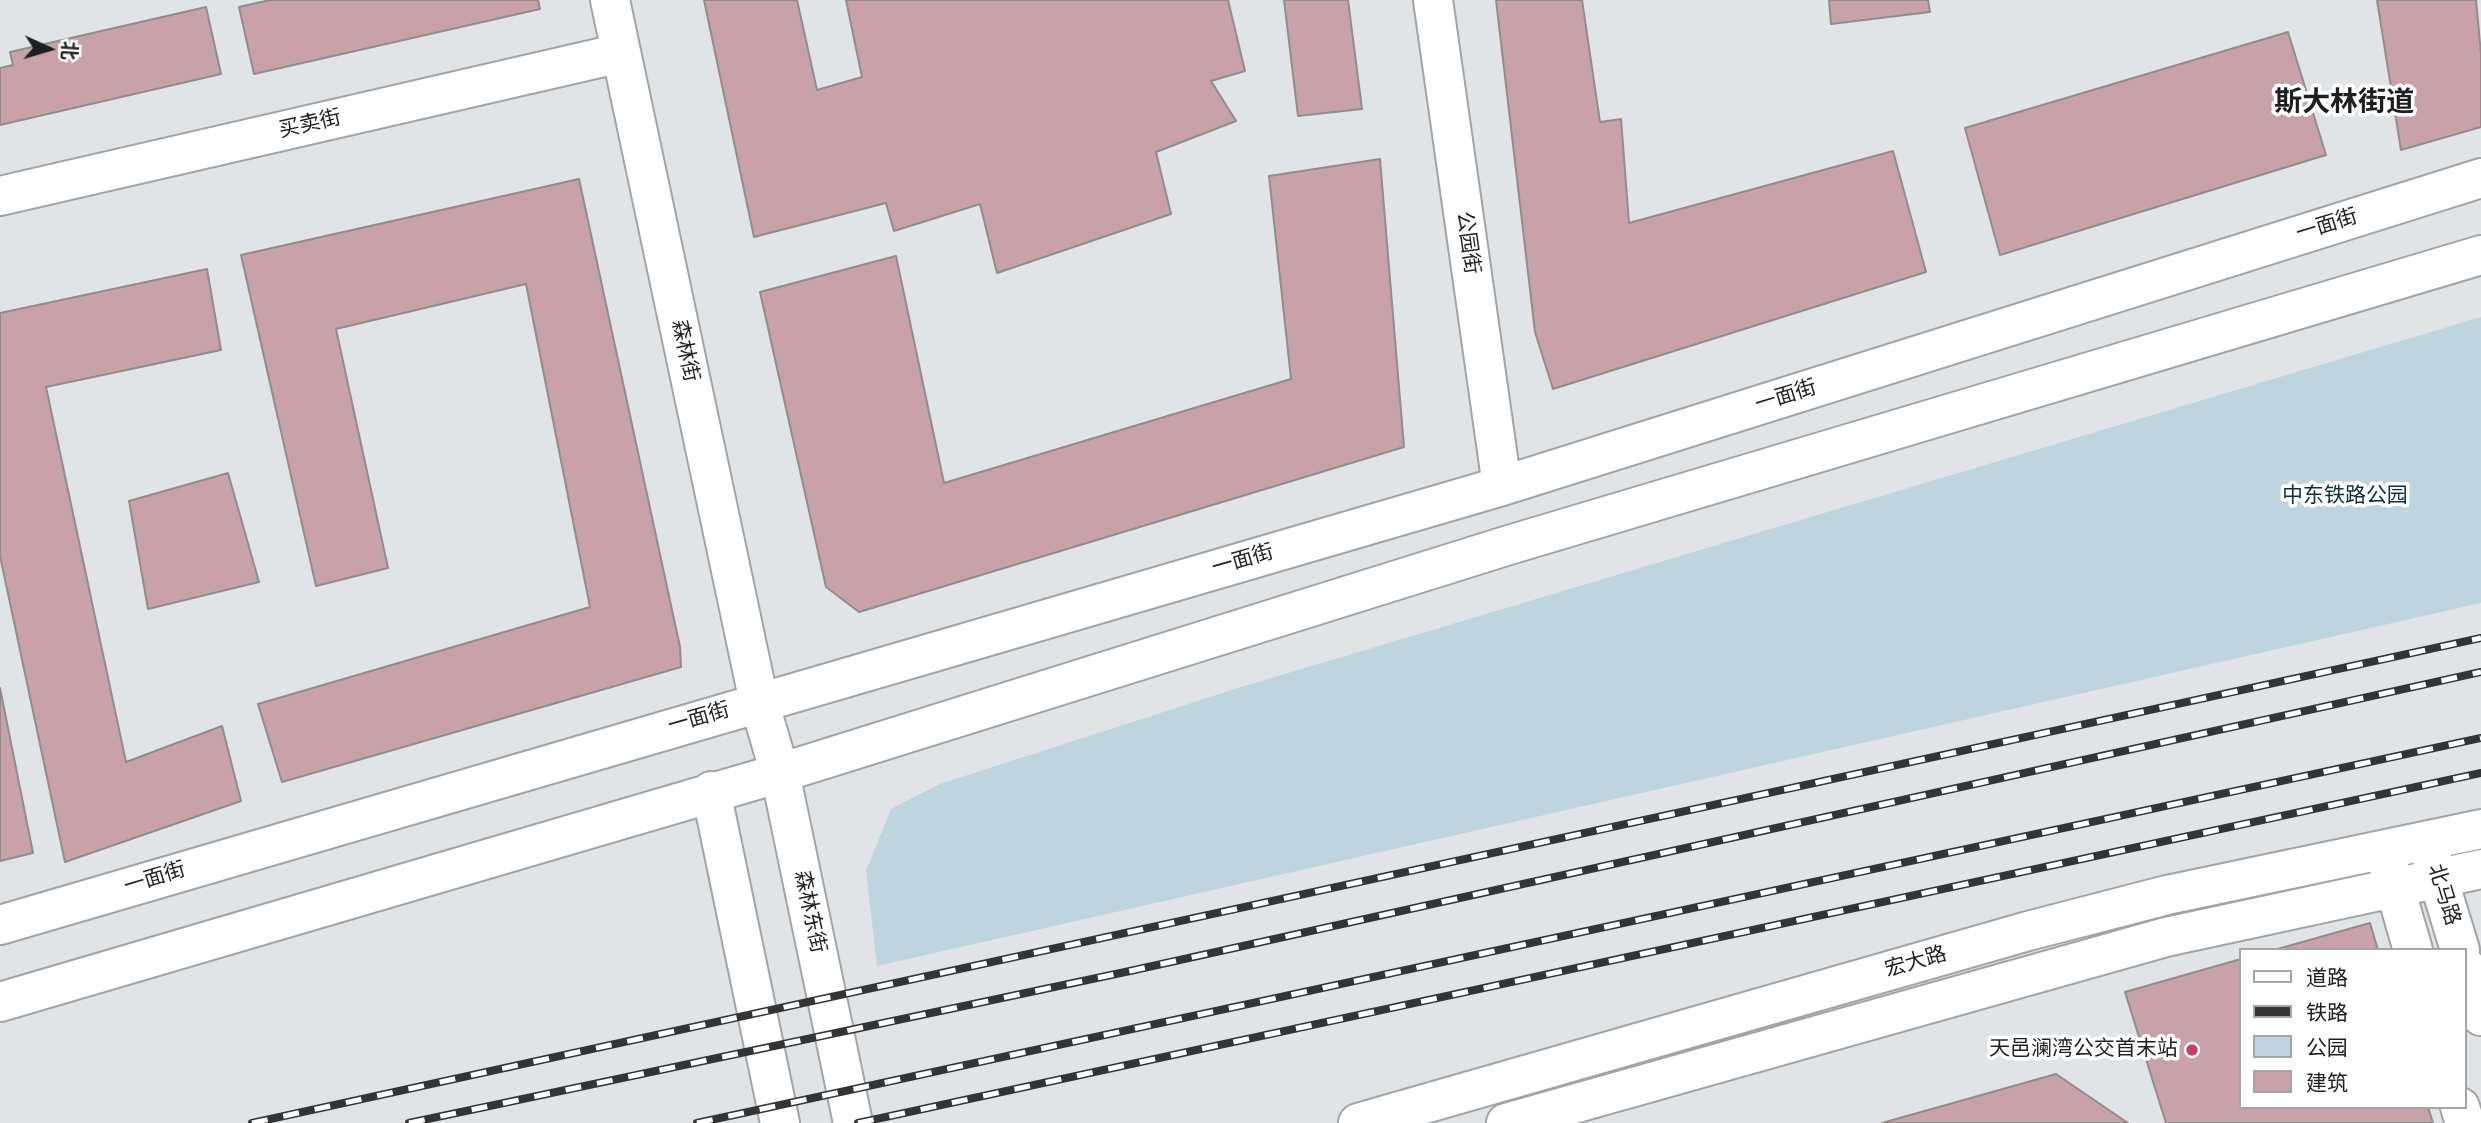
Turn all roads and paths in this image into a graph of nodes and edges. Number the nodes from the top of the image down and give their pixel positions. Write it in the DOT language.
graph roads {
  1 [pos="610,0"];
  2 [pos="1433,0"];
  3 [pos="621,53"];
  4 [pos="2481,178"];
  5 [pos="0,196"];
  6 [pos="2481,255"];
  7 [pos="1502,486"];
  8 [pos="759,702"];
  9 [pos="780,773"];
  10 [pos="711,791"];
  11 [pos="2481,829"];
  12 [pos="2426,841"];
  13 [pos="2383,849"];
  14 [pos="2481,869"];
  15 [pos="2438,879"];
  16 [pos="2395,886"];
  17 [pos="0,925"];
  18 [pos="2412,948"];
  19 [pos="2459,948"];
  20 [pos="2467,972"];
  21 [pos="0,1002"];
  22 [pos="2481,1016"];
  23 [pos="780,1123"];
  24 [pos="853,1123"];
  25 [pos="1358,1123"];
  26 [pos="1506,1123"];
  1 -- 3 [label="main road, 森林街"];
  2 -- 7 [label="main road, 公园街"];
  3 -- 5 [label="main road, 买卖街"];
  3 -- 8 [label="main road, 森林街"];
  4 -- 7 [label="main road, 一面街"];
  6 -- 9 [label="main road"];
  7 -- 8 [label="main road, 一面街"];
  8 -- 9 [label="main road, 森林东街"];
  8 -- 17 [label="main road, 一面街"];
  9 -- 10 [label="main road"];
  9 -- 24 [label="main road, 森林东街"];
  10 -- 21 [label="main road"];
  10 -- 23 [label="main road"];
  11 -- 12 [label="main road, 宏大路"];
  12 -- 13 [label="main road, 宏大路"];
  12 -- 15 [label="main road, 北马路"];
  13 -- 16 [label="main road, 北马路"];
  13 -- 25 [label="main road, 宏大路"];
  14 -- 15 [label="main road, 宏大路"];
  15 -- 16 [label="main road, 宏大路"];
  15 -- 19 [label="main road, 北马路"];
  16 -- 18 [label="main road, 北马路"];
  16 -- 26 [label="main road, 宏大路"];
  20 -- 22 [label="main road"];
}
